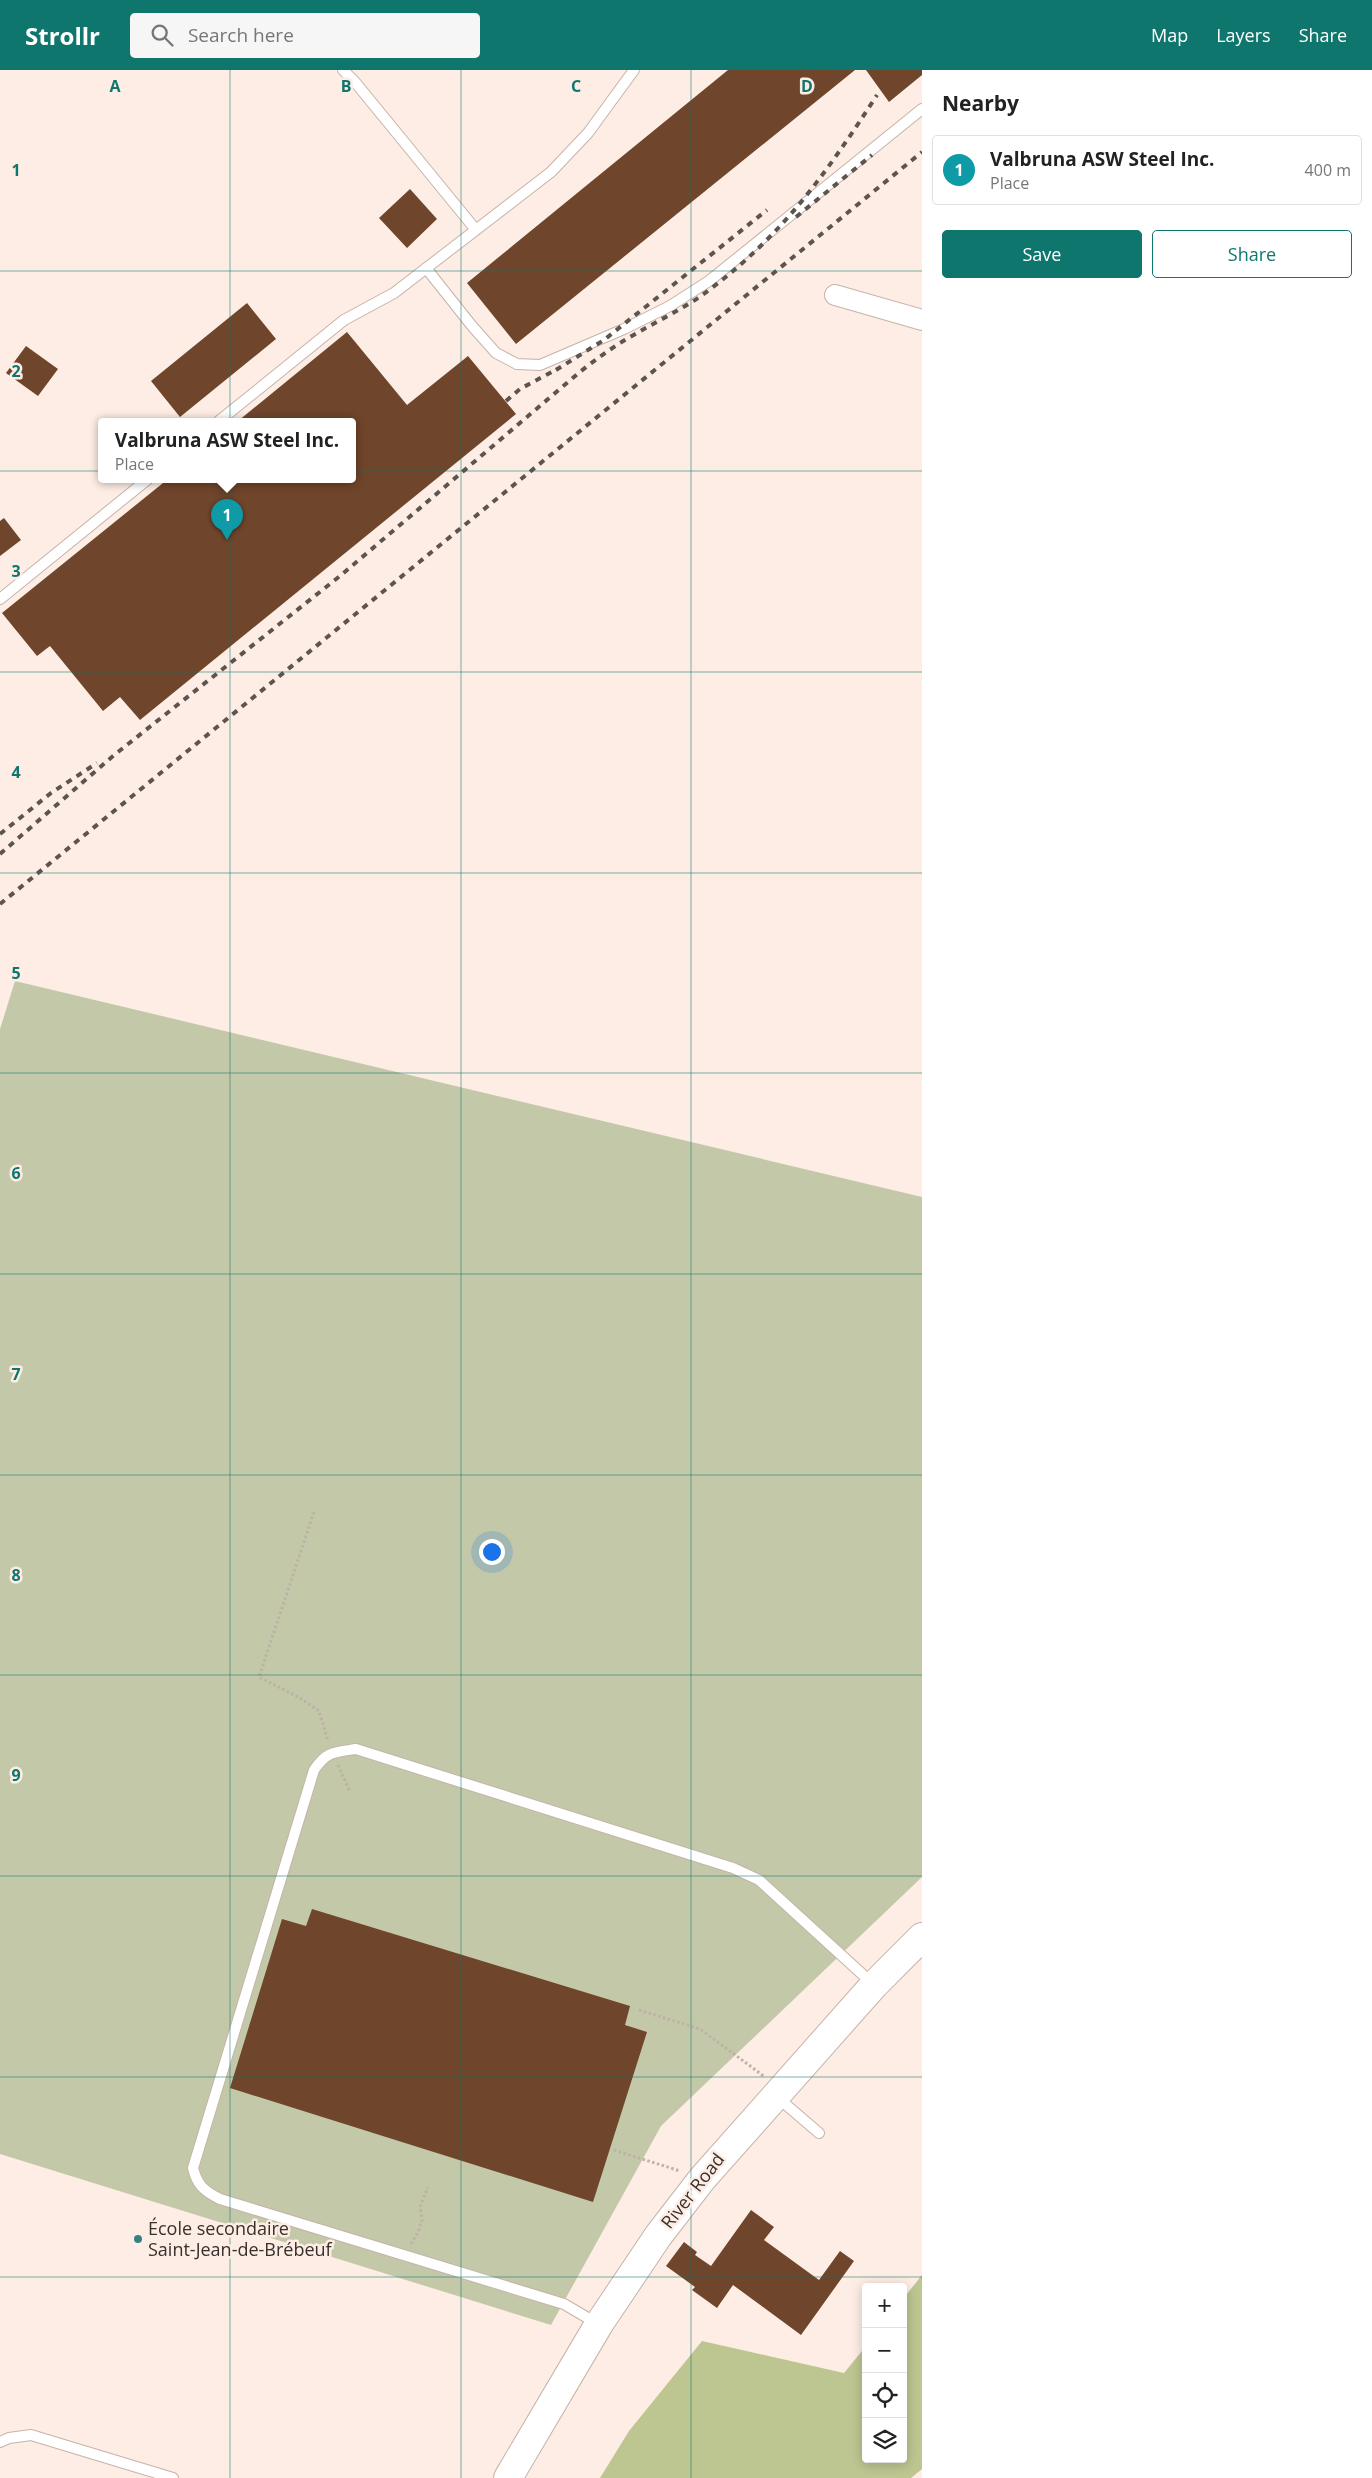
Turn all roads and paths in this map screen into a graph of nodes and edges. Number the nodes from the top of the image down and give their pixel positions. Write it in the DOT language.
graph roads {
  1 [pos="343,70"];
  2 [pos="354,70"];
  3 [pos="634,70"];
  4 [pos="355,82"];
  5 [pos="922,109"];
  6 [pos="476,230"];
  7 [pos="426,268"];
  8 [pos="835,295"];
  9 [pos="922,320"];
  10 [pos="223,418"];
  11 [pos="143,483"];
  12 [pos="0,599"];
  13 [pos="314,1512"];
  14 [pos="332,1752"];
  15 [pos="350,1792"];
  16 [pos="922,1937"];
  17 [pos="874,1985"];
  18 [pos="639,2010"];
  19 [pos="777,2092"];
  20 [pos="819,2133"];
  21 [pos="614,2150"];
  22 [pos="702,2178"];
  23 [pos="428,2187"];
  24 [pos="404,2255"];
  25 [pos="599,2324"];
  26 [pos="0,2442"];
  27 [pos="172,2478"];
  28 [pos="508,2478"];
  1 -- 4 [label="lane"];
  2 -- 4 [label="lane"];
  3 -- 6 [label="lane"];
  4 -- 6 [label="lane"];
  5 -- 7 [label="lane"];
  6 -- 7 [label="lane"];
  7 -- 10 [label="lane"];
  8 -- 9 [label="street"];
  11 -- 12 [label="lane"];
  13 -- 14 [label="path"];
  14 -- 15 [label="path"];
  14 -- 17 [label="lane"];
  14 -- 24 [label="lane"];
  16 -- 17 [label="street, River Road"];
  17 -- 19 [label="street, River Road"];
  18 -- 19 [label="path"];
  19 -- 20 [label="lane"];
  19 -- 22 [label="street, River Road"];
  21 -- 22 [label="path"];
  22 -- 25 [label="street, River Road"];
  23 -- 24 [label="path"];
  24 -- 25 [label="lane"];
  25 -- 28 [label="street, River Road"];
  26 -- 27 [label="lane"];
}
